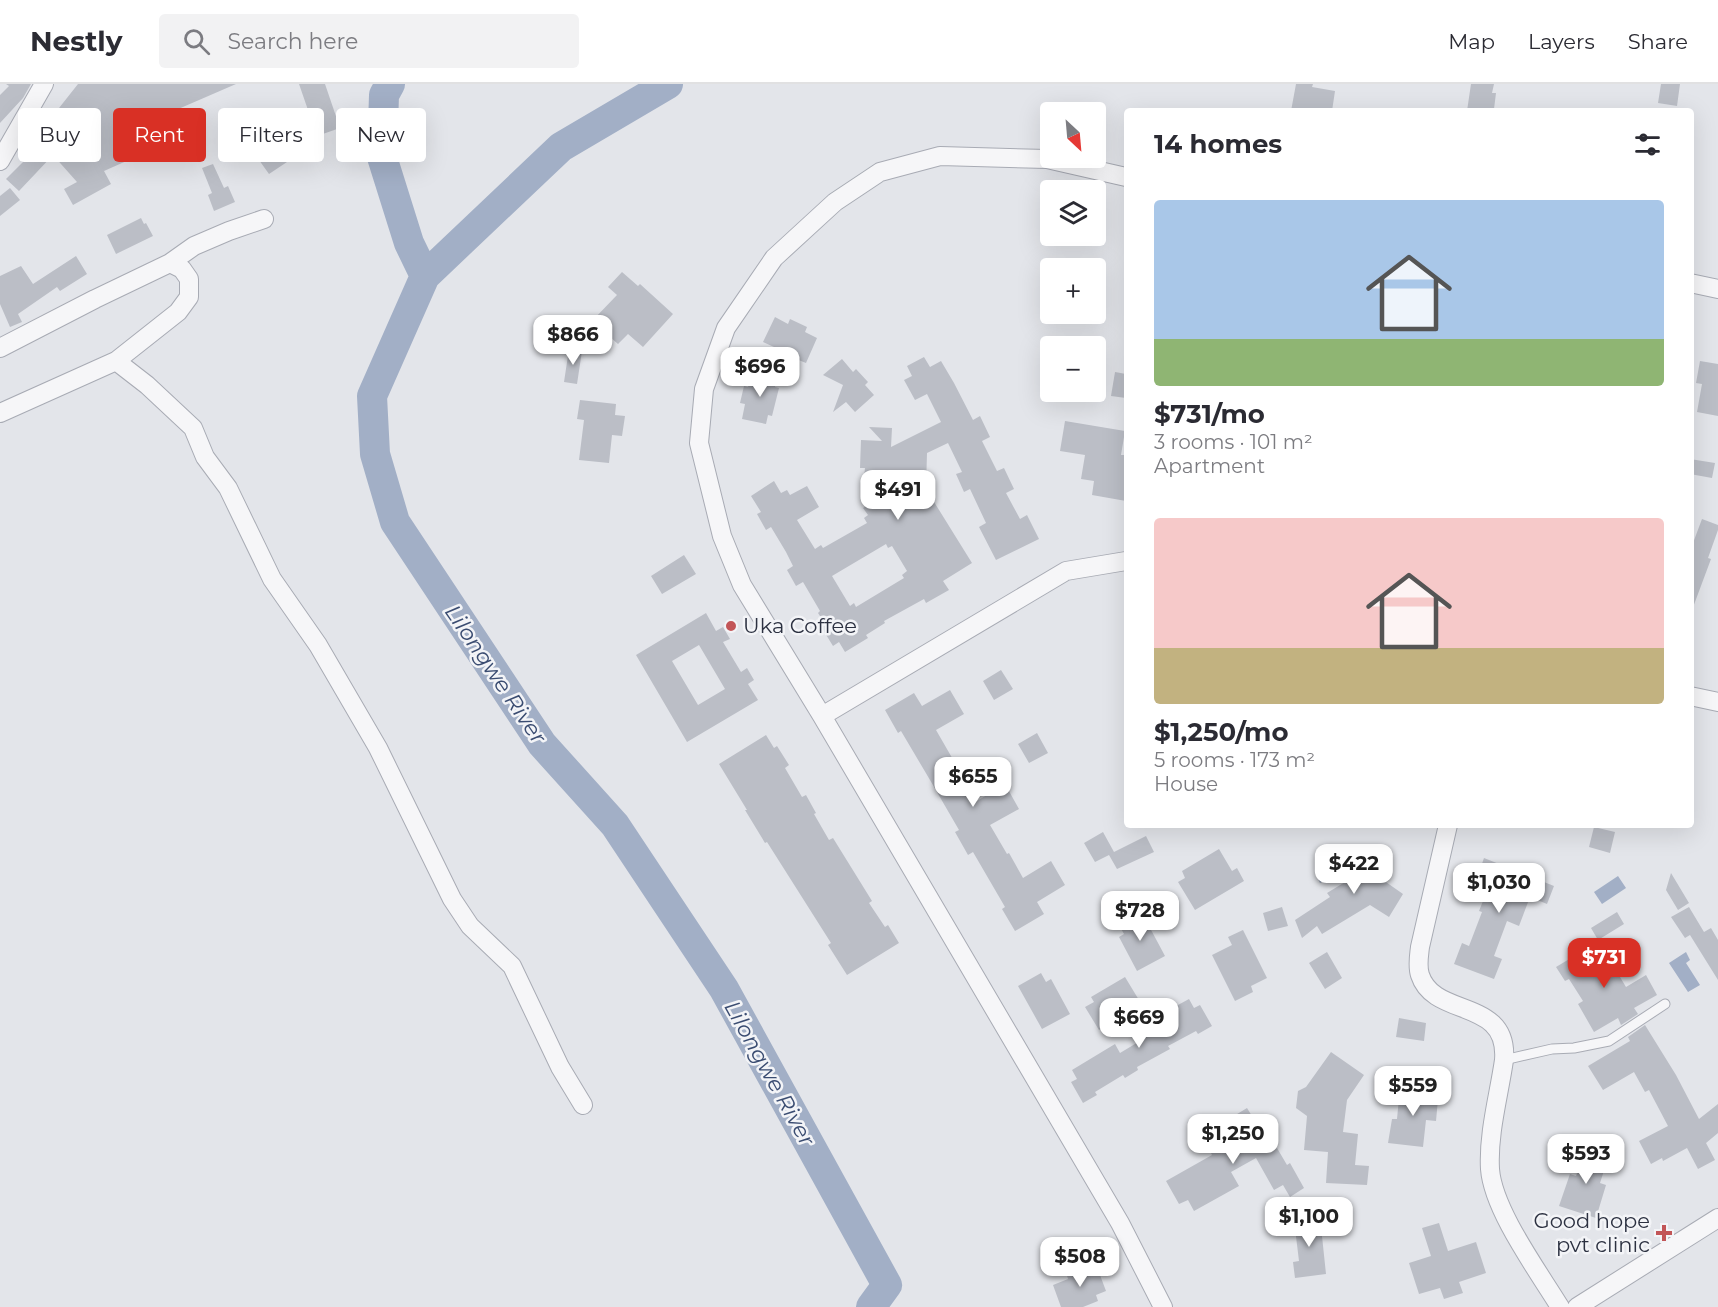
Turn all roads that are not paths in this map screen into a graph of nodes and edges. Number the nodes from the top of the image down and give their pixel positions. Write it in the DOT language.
graph roads {
  1 [pos="44,84"];
  2 [pos="0,160"];
  3 [pos="1124,177"];
  4 [pos="264,219"];
  5 [pos="170,263"];
  6 [pos="1694,284"];
  7 [pos="1718,289"];
  8 [pos="0,348"];
  9 [pos="116,361"];
  10 [pos="0,413"];
  11 [pos="1124,561"];
  12 [pos="1694,697"];
  13 [pos="1718,702"];
  14 [pos="822,716"];
  15 [pos="1447,828"];
  16 [pos="1665,1004"];
  17 [pos="1504,1060"];
  18 [pos="583,1105"];
  19 [pos="1718,1218"];
  20 [pos="1163,1307"];
  21 [pos="1560,1307"];
  22 [pos="1577,1307"];
  1 -- 2 [label="street"];
  3 -- 14 [label="street"];
  4 -- 5 [label="street"];
  5 -- 8 [label="street"];
  5 -- 9 [label="street"];
  6 -- 7 [label="street"];
  9 -- 10 [label="street"];
  9 -- 18 [label="street"];
  11 -- 14 [label="street"];
  12 -- 13 [label="street"];
  14 -- 20 [label="street"];
  15 -- 17 [label="street"];
  16 -- 17 [label="lane"];
  17 -- 21 [label="street"];
  19 -- 22 [label="street"];
}
